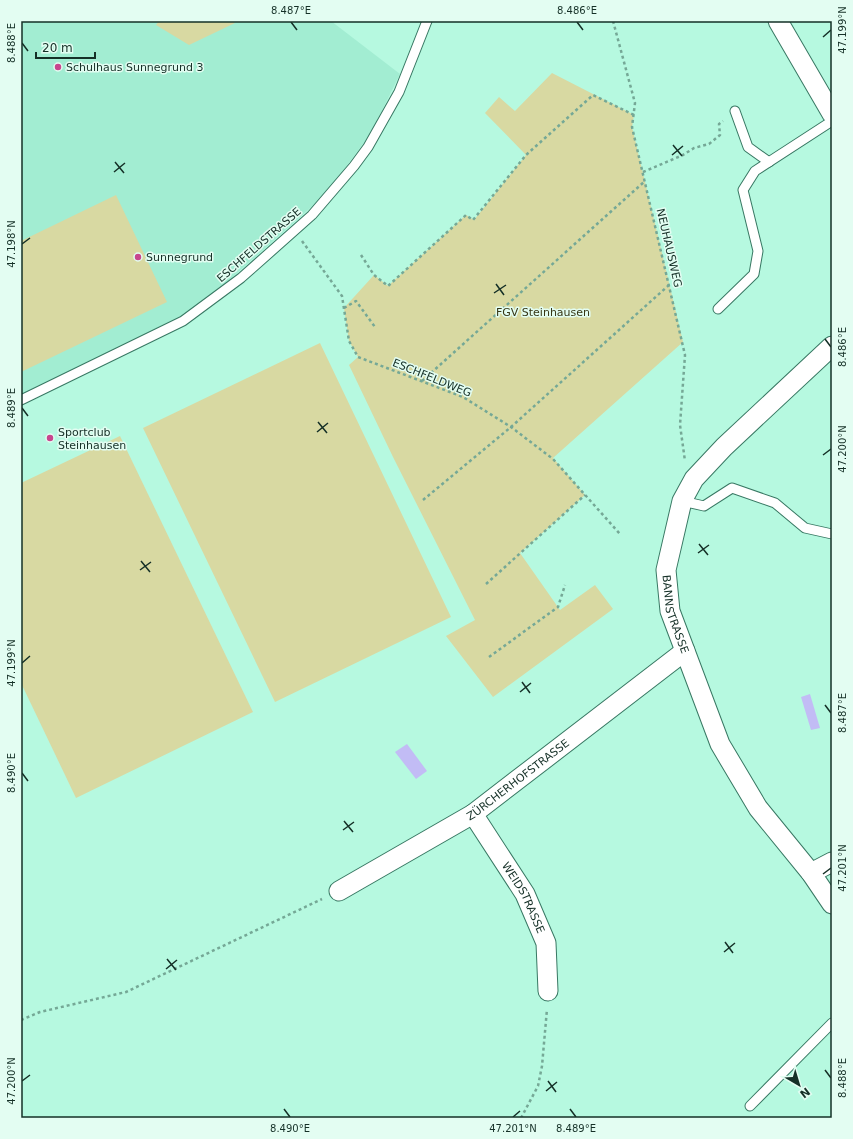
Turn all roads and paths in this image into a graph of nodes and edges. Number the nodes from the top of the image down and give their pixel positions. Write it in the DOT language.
graph roads {
  1 [pos="427,21"];
  2 [pos="613,21"];
  3 [pos="778,21"];
  4 [pos="735,111"];
  5 [pos="832,114"];
  6 [pos="634,115"];
  7 [pos="832,121"];
  8 [pos="769,162"];
  9 [pos="642,172"];
  10 [pos="645,181"];
  11 [pos="294,230"];
  12 [pos="361,255"];
  13 [pos="669,285"];
  14 [pos="344,308"];
  15 [pos="718,309"];
  16 [pos="374,327"];
  17 [pos="832,346"];
  18 [pos="422,381"];
  19 [pos="21,400"];
  20 [pos="511,427"];
  21 [pos="694,479"];
  22 [pos="584,495"];
  23 [pos="423,500"];
  24 [pos="682,501"];
  25 [pos="620,534"];
  26 [pos="832,534"];
  27 [pos="486,584"];
  28 [pos="565,585"];
  29 [pos="685,651"];
  30 [pos="489,657"];
  31 [pos="473,814"];
  32 [pos="832,862"];
  33 [pos="811,873"];
  34 [pos="339,891"];
  35 [pos="832,904"];
  36 [pos="548,990"];
  37 [pos="21,1020"];
  38 [pos="832,1023"];
  39 [pos="750,1106"];
  40 [pos="521,1118"];
  1 -- 11 [label="lane, ESCHFELDSTRASSE"];
  2 -- 6 [label="path, NEUHAUSWEG"];
  3 -- 5 [label="street"];
  4 -- 8 [label="lane"];
  4 -- 9 [label="path"];
  6 -- 9 [label="path, NEUHAUSWEG"];
  6 -- 12 [label="path"];
  7 -- 8 [label="lane"];
  8 -- 15 [label="lane"];
  9 -- 10 [label="path, NEUHAUSWEG"];
  10 -- 13 [label="path, NEUHAUSWEG"];
  10 -- 18 [label="path"];
  11 -- 14 [label="path, ESCHFELDWEG"];
  11 -- 19 [label="lane, ESCHFELDSTRASSE"];
  13 -- 20 [label="path"];
  13 -- 21 [label="path, NEUHAUSWEG"];
  14 -- 16 [label="path"];
  14 -- 18 [label="path, ESCHFELDWEG"];
  17 -- 21 [label="street, BANNSTRASSE"];
  18 -- 20 [label="path, ESCHFELDWEG"];
  20 -- 22 [label="path, ESCHFELDWEG"];
  20 -- 23 [label="path"];
  21 -- 24 [label="street, BANNSTRASSE"];
  22 -- 25 [label="path, ESCHFELDWEG"];
  22 -- 27 [label="path"];
  24 -- 26 [label="lane"];
  24 -- 29 [label="street, BANNSTRASSE"];
  28 -- 30 [label="path"];
  29 -- 31 [label="street, ZÜRCHERHOFSTRASSE"];
  29 -- 33 [label="street, BANNSTRASSE"];
  31 -- 34 [label="street, ZÜRCHERHOFSTRASSE"];
  31 -- 36 [label="street, WEIDSTRASSE"];
  32 -- 33 [label="street"];
  33 -- 35 [label="street, BANNSTRASSE"];
  34 -- 37 [label="path"];
  36 -- 40 [label="path"];
  38 -- 39 [label="lane"];
}
